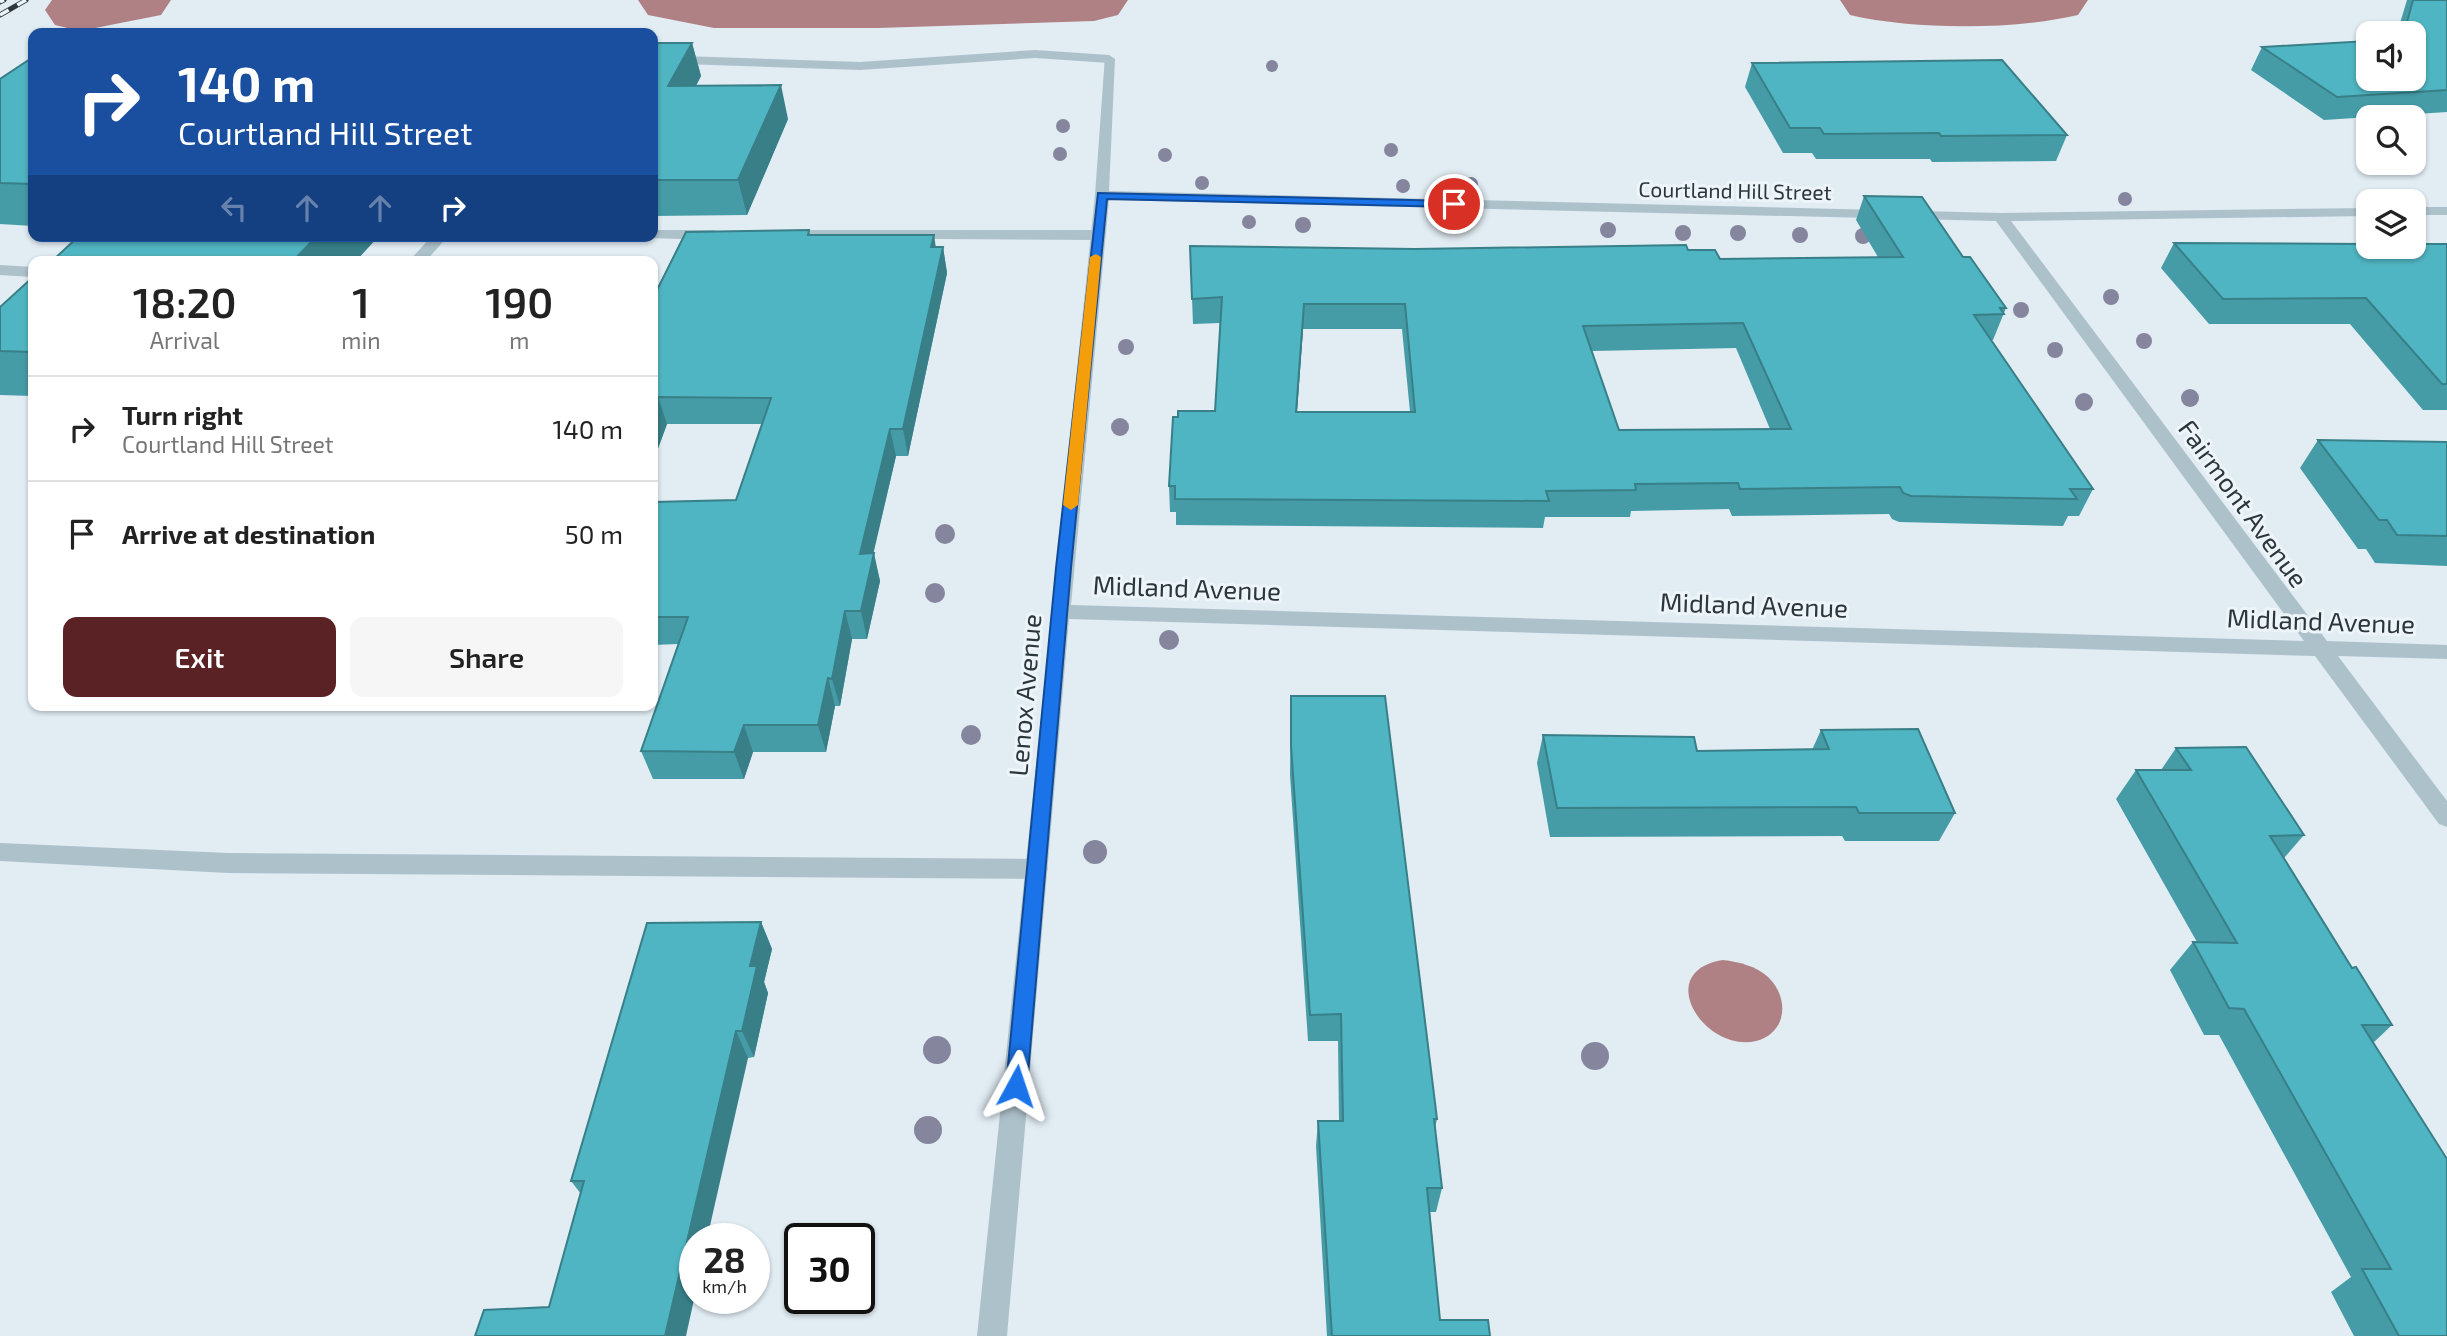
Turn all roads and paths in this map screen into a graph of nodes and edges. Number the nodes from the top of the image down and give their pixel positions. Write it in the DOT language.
graph roads {
  1 [pos="658,59"];
  2 [pos="1102,195"];
  3 [pos="2426,211"];
  4 [pos="2447,211"];
  5 [pos="2356,212"];
  6 [pos="2000,217"];
  7 [pos="658,235"];
  8 [pos="736,235"];
  9 [pos="778,235"];
  10 [pos="1098,235"];
  11 [pos="435,242"];
  12 [pos="422,256"];
  13 [pos="0,270"];
  14 [pos="28,272"];
  15 [pos="1060,612"];
  16 [pos="2318,648"];
  17 [pos="2447,652"];
  18 [pos="2447,818"];
  19 [pos="0,852"];
  20 [pos="1036,869"];
  21 [pos="992,1336"];
  1 -- 2 [label="street, Lenox Avenue"];
  2 -- 6 [label="street, Courtland Hill Street"];
  2 -- 10 [label="street, Lenox Avenue"];
  3 -- 4 [label="street"];
  5 -- 6 [label="street, Courtland Hill Street"];
  6 -- 16 [label="street, Fairmont Avenue"];
  7 -- 8 [label="street"];
  9 -- 10 [label="street"];
  10 -- 15 [label="street, Lenox Avenue"];
  11 -- 12 [label="street"];
  13 -- 14 [label="street"];
  15 -- 16 [label="street, Midland Avenue"];
  15 -- 20 [label="street, Lenox Avenue"];
  16 -- 17 [label="street, Midland Avenue"];
  16 -- 18 [label="street, Fairmont Avenue"];
  19 -- 20 [label="street"];
  20 -- 21 [label="street, Lenox Avenue"];
}
